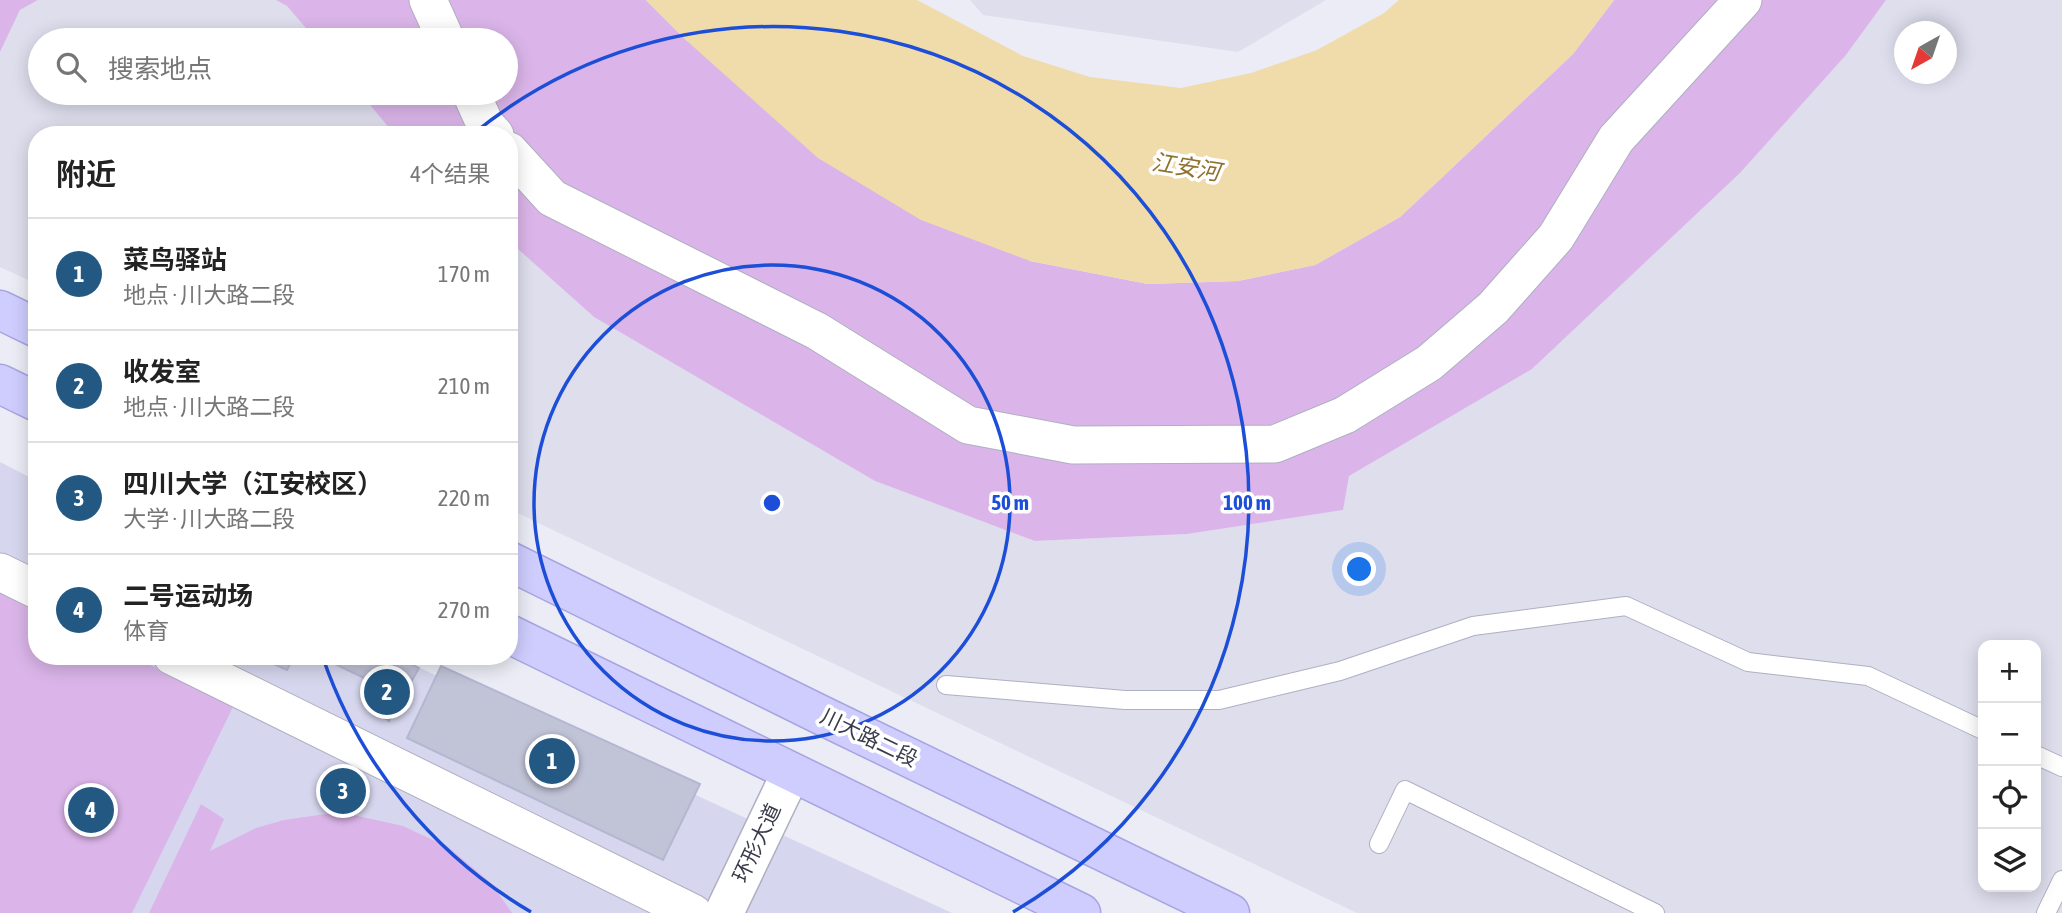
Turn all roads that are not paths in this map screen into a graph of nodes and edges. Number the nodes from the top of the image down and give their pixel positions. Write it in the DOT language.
graph roads {
  1 [pos="428,0"];
  2 [pos="1743,0"];
  3 [pos="441,28"];
  4 [pos="476,105"];
  5 [pos="487,126"];
  6 [pos="518,161"];
  7 [pos="0,310"];
  8 [pos="28,324"];
  9 [pos="0,384"];
  10 [pos="28,398"];
  11 [pos="518,565"];
  12 [pos="0,572"];
  13 [pos="28,586"];
  14 [pos="518,638"];
  15 [pos="190,665"];
  16 [pos="946,685"];
  17 [pos="1978,728"];
  18 [pos="2041,757"];
  19 [pos="2062,767"];
  20 [pos="791,773"];
  21 [pos="1379,844"];
  22 [pos="2062,880"];
  23 [pos="693,913"];
  24 [pos="724,913"];
  25 [pos="1081,913"];
  26 [pos="1230,913"];
  27 [pos="1656,913"];
  28 [pos="2046,913"];
  1 -- 3 [label="street"];
  2 -- 6 [label="street"];
  4 -- 5 [label="street"];
  7 -- 8 [label="main road"];
  9 -- 10 [label="main road"];
  11 -- 26 [label="main road, 川大路二段"];
  12 -- 13 [label="street"];
  14 -- 20 [label="main road"];
  15 -- 23 [label="street"];
  16 -- 17 [label="lane"];
  18 -- 19 [label="lane"];
  20 -- 24 [label="street, 环形大道"];
  20 -- 25 [label="main road"];
  21 -- 27 [label="lane"];
  22 -- 28 [label="lane"];
}
